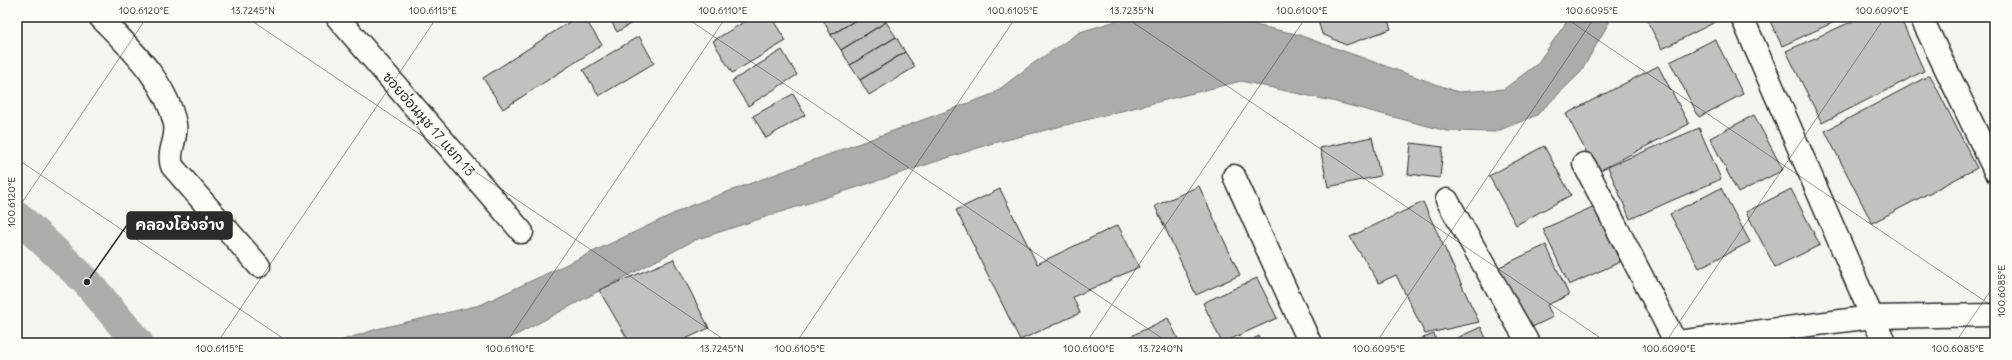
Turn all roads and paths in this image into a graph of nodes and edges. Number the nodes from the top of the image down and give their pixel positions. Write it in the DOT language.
graph roads {
  1 [pos="100,17"];
  2 [pos="337,17"];
  3 [pos="1742,17"];
  4 [pos="1922,17"];
  5 [pos="1584,164"];
  6 [pos="1995,171"];
  7 [pos="1234,176"];
  8 [pos="1447,200"];
  9 [pos="522,232"];
  10 [pos="259,266"];
  11 [pos="1995,315"];
  12 [pos="1872,317"];
  13 [pos="1674,342"];
  14 [pos="1310,343"];
  15 [pos="1528,343"];
  16 [pos="1885,343"];
  1 -- 10 [label="street"];
  2 -- 9 [label="street, ซอยอ่อนนุช 17 แยก 13"];
  3 -- 12 [label="street"];
  4 -- 6 [label="street"];
  5 -- 13 [label="street"];
  7 -- 14 [label="street"];
  8 -- 15 [label="street"];
  11 -- 12 [label="street"];
  12 -- 13 [label="street"];
  12 -- 16 [label="street"];
}
